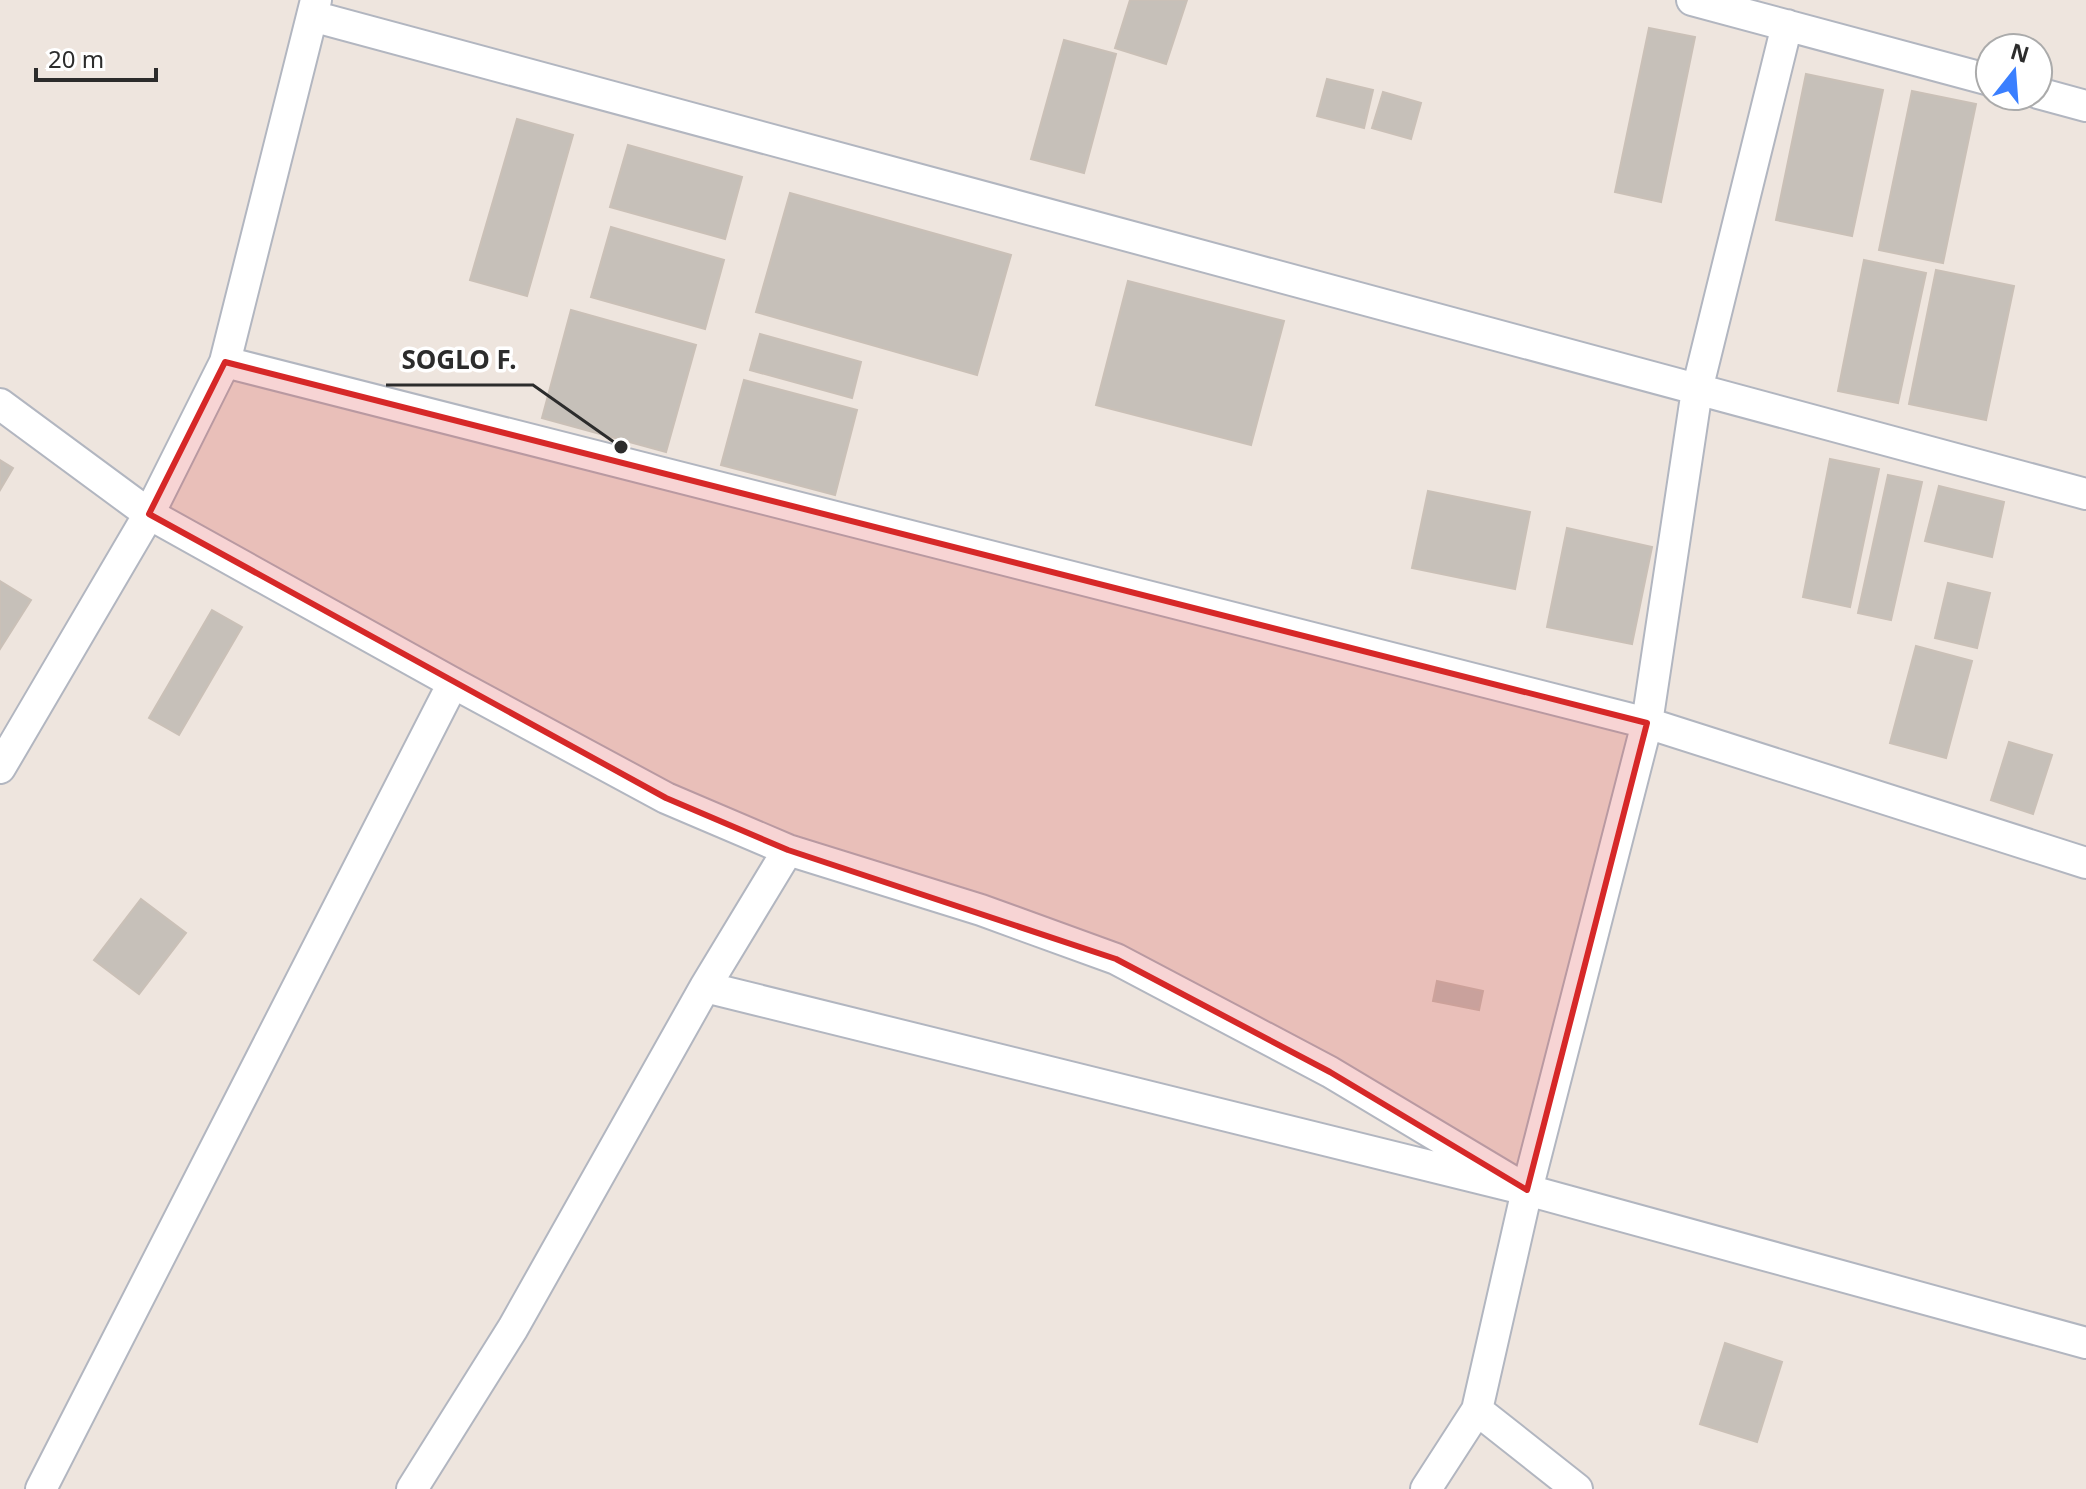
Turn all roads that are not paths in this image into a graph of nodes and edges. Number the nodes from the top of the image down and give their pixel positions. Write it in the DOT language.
graph roads {
  1 [pos="1692,0"];
  2 [pos="314,8"];
  3 [pos="1787,25"];
  4 [pos="1974,76"];
  5 [pos="2054,97"];
  6 [pos="2086,106"];
  7 [pos="225,362"];
  8 [pos="1697,390"];
  9 [pos="0,404"];
  10 [pos="2086,494"];
  11 [pos="149,514"];
  12 [pos="453,683"];
  13 [pos="1647,723"];
  14 [pos="0,768"];
  15 [pos="788,850"];
  16 [pos="2086,863"];
  17 [pos="705,987"];
  18 [pos="1527,1190"];
  19 [pos="2086,1343"];
  20 [pos="1477,1410"];
  21 [pos="41,1489"];
  22 [pos="412,1489"];
  23 [pos="1426,1489"];
  24 [pos="1577,1489"];
  1 -- 3 [label="street"];
  2 -- 7 [label="street"];
  2 -- 8 [label="street"];
  3 -- 4 [label="street"];
  3 -- 8 [label="street"];
  5 -- 6 [label="street"];
  7 -- 11 [label="street"];
  7 -- 13 [label="street"];
  8 -- 10 [label="street"];
  8 -- 13 [label="street"];
  9 -- 11 [label="street"];
  11 -- 12 [label="street"];
  11 -- 14 [label="street"];
  12 -- 15 [label="street"];
  12 -- 21 [label="street"];
  13 -- 16 [label="street"];
  13 -- 18 [label="street"];
  15 -- 17 [label="street"];
  15 -- 18 [label="street"];
  17 -- 18 [label="street"];
  17 -- 22 [label="street"];
  18 -- 19 [label="street"];
  18 -- 20 [label="street"];
  20 -- 23 [label="street"];
  20 -- 24 [label="street"];
}
